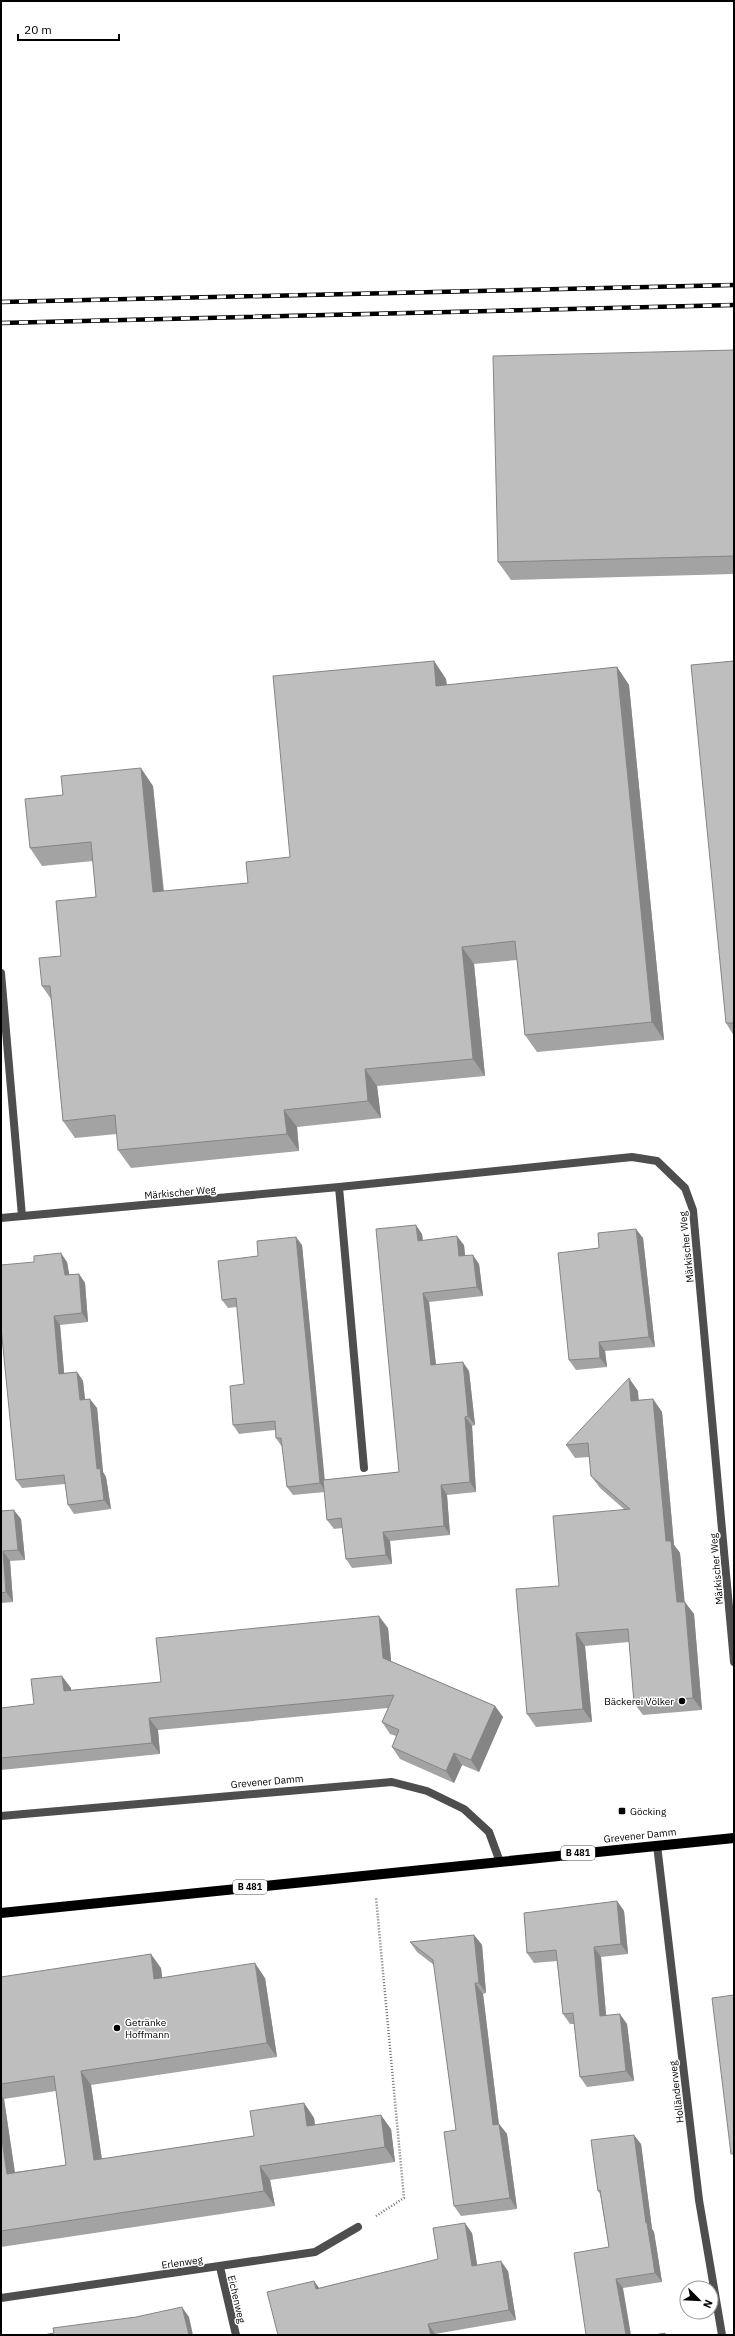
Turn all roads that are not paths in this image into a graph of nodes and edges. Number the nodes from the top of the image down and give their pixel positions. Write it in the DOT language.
graph roads {
  1 [pos="1,973"];
  2 [pos="339,1188"];
  3 [pos="22,1216"];
  4 [pos="1,1218"];
  5 [pos="364,1468"];
  6 [pos="734,1662"];
  7 [pos="1,1816"];
  8 [pos="734,1838"];
  9 [pos="657,1845"];
  10 [pos="500,1862"];
  11 [pos="1,1913"];
  12 [pos="358,2227"];
  13 [pos="220,2267"];
  14 [pos="1,2298"];
  15 [pos="236,2335"];
  16 [pos="722,2335"];
  1 -- 3 [label="street"];
  2 -- 3 [label="street, Märkischer Weg"];
  2 -- 5 [label="street"];
  2 -- 6 [label="street, Märkischer Weg"];
  3 -- 4 [label="street, Märkischer Weg"];
  7 -- 10 [label="street, Grevener Damm"];
  8 -- 9 [label="main road, Grevener Damm / B 481"];
  9 -- 10 [label="main road, Grevener Damm / B 481"];
  9 -- 16 [label="street, Holländerweg"];
  10 -- 11 [label="main road, Grevener Damm / B 481"];
  12 -- 13 [label="street, Erlenweg"];
  13 -- 14 [label="street, Erlenweg"];
  13 -- 15 [label="street, Eichenweg"];
}
